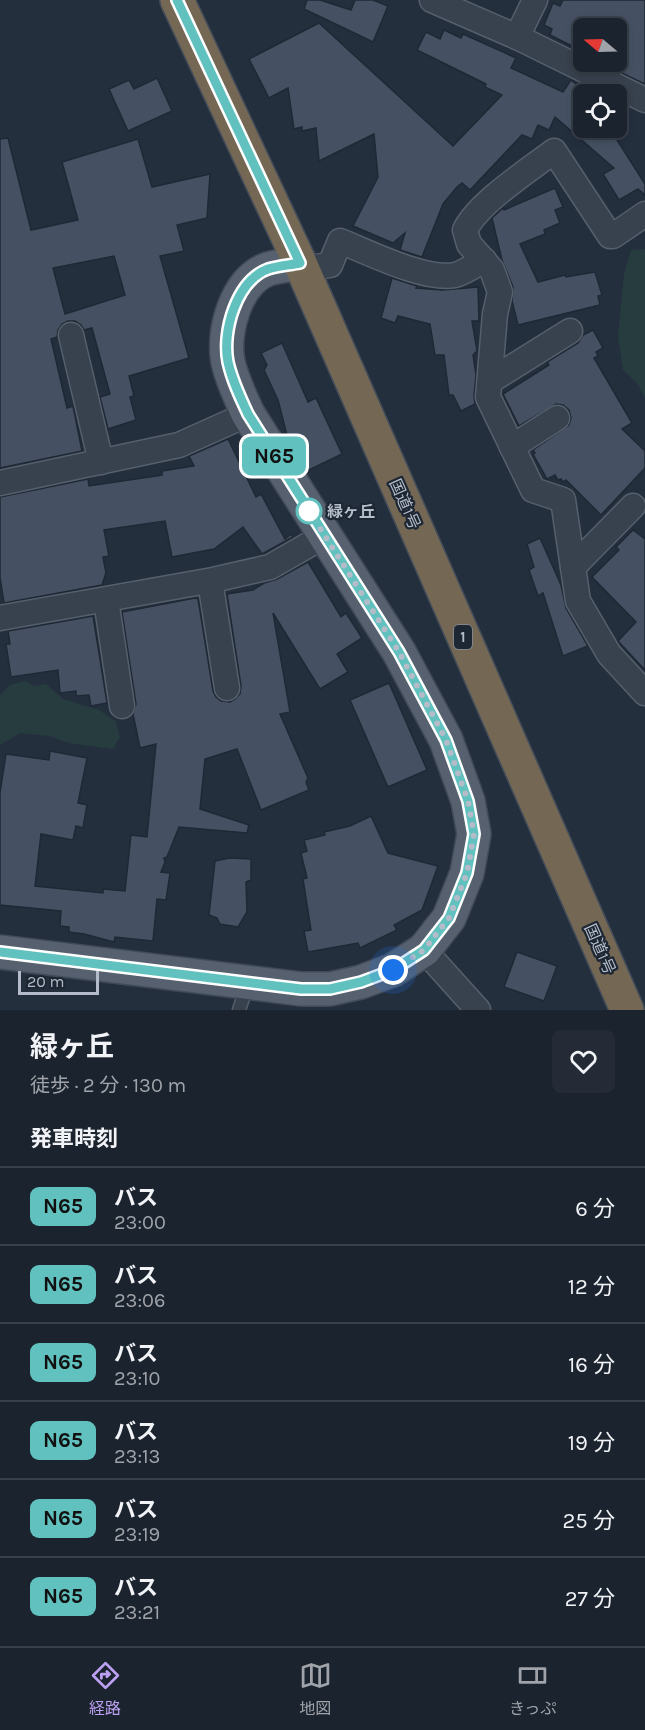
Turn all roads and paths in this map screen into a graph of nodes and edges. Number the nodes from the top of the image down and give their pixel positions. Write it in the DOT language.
graph roads {
  1 [pos="432,0"];
  2 [pos="535,0"];
  3 [pos="181,2"];
  4 [pos="517,38"];
  5 [pos="645,100"];
  6 [pos="645,214"];
  7 [pos="484,260"];
  8 [pos="300,263"];
  9 [pos="570,331"];
  10 [pos="71,335"];
  11 [pos="490,381"];
  12 [pos="248,414"];
  13 [pos="557,418"];
  14 [pos="512,447"];
  15 [pos="101,462"];
  16 [pos="0,483"];
  17 [pos="633,506"];
  18 [pos="324,536"];
  19 [pos="573,567"];
  20 [pos="210,581"];
  21 [pos="106,600"];
  22 [pos="0,618"];
  23 [pos="227,688"];
  24 [pos="645,693"];
  25 [pos="122,706"];
  26 [pos="424,950"];
  27 [pos="0,952"];
  28 [pos="244,997"];
  29 [pos="478,1010"];
  30 [pos="627,1010"];
  1 -- 4 [label="street"];
  2 -- 4 [label="street"];
  3 -- 8 [label="highway, 国道1号 / 1"];
  4 -- 5 [label="street"];
  6 -- 7 [label="street"];
  7 -- 8 [label="street"];
  7 -- 11 [label="street"];
  8 -- 12 [label="main road"];
  8 -- 30 [label="highway, 国道1号 / 1"];
  9 -- 11 [label="street"];
  10 -- 15 [label="street"];
  11 -- 14 [label="street"];
  12 -- 15 [label="street"];
  12 -- 18 [label="main road"];
  13 -- 14 [label="street"];
  14 -- 19 [label="street"];
  15 -- 16 [label="street"];
  17 -- 19 [label="street"];
  18 -- 20 [label="street"];
  18 -- 26 [label="main road"];
  19 -- 24 [label="street"];
  20 -- 21 [label="street"];
  20 -- 23 [label="street"];
  21 -- 22 [label="street"];
  21 -- 25 [label="street"];
  26 -- 28 [label="main road"];
  26 -- 29 [label="street"];
  27 -- 28 [label="main road"];
}
